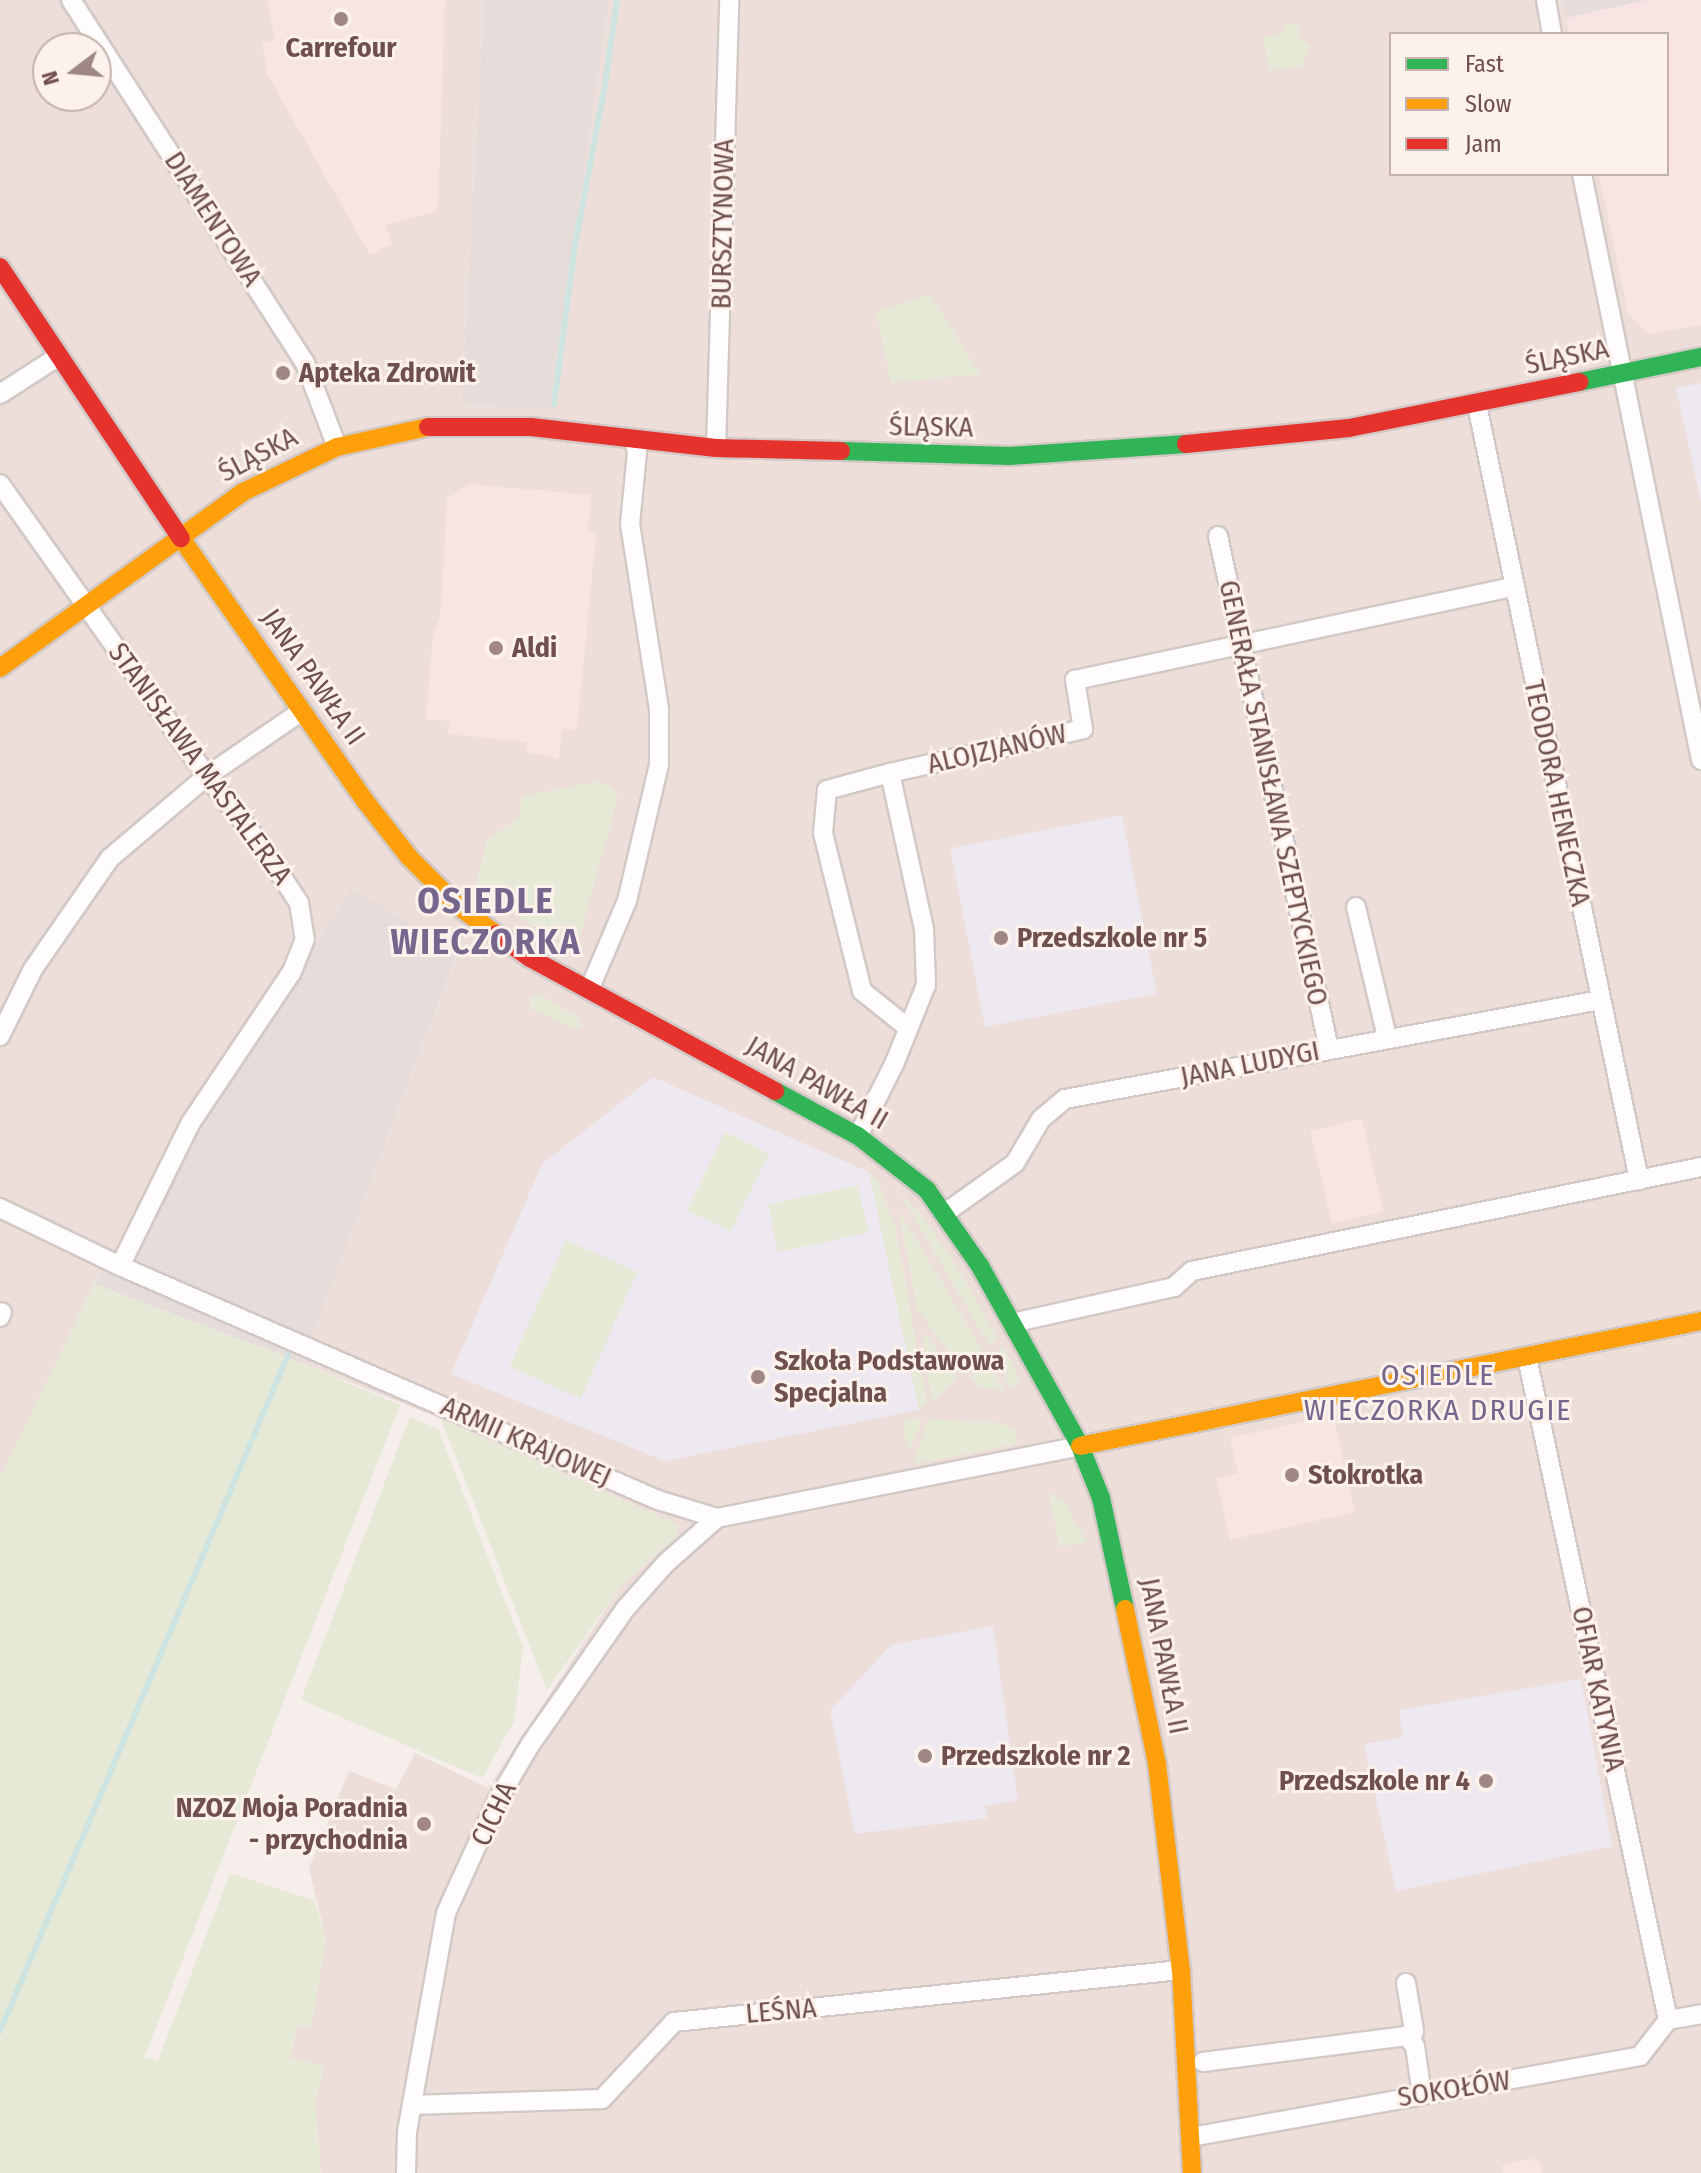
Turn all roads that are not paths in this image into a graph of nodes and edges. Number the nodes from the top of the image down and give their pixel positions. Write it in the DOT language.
graph roads {
  1 [pos="71,0"];
  2 [pos="729,0"];
  3 [pos="1546,0"];
  4 [pos="1552,32"];
  5 [pos="1582,176"];
  6 [pos="0,267"];
  7 [pos="59,356"];
  8 [pos="1701,357"];
  9 [pos="1621,373"];
  10 [pos="0,394"];
  11 [pos="1477,405"];
  12 [pos="634,440"];
  13 [pos="337,447"];
  14 [pos="716,448"];
  15 [pos="0,484"];
  16 [pos="180,536"];
  17 [pos="1218,536"];
  18 [pos="1514,587"];
  19 [pos="86,604"];
  20 [pos="1240,647"];
  21 [pos="0,668"];
  22 [pos="1696,699"];
  23 [pos="302,711"];
  24 [pos="1701,760"];
  25 [pos="890,773"];
  26 [pos="207,776"];
  27 [pos="1356,907"];
  28 [pos="589,990"];
  29 [pos="1600,1000"];
  30 [pos="907,1027"];
  31 [pos="0,1036"];
  32 [pos="1387,1037"];
  33 [pos="1329,1049"];
  34 [pos="858,1136"];
  35 [pos="1701,1167"];
  36 [pos="1639,1180"];
  37 [pos="0,1208"];
  38 [pos="945,1213"];
  39 [pos="120,1266"];
  40 [pos="1701,1321"];
  41 [pos="1012,1323"];
  42 [pos="1527,1357"];
  43 [pos="1080,1446"];
  44 [pos="717,1518"];
  45 [pos="1181,1970"];
  46 [pos="1406,1983"];
  47 [pos="1701,2014"];
  48 [pos="1668,2020"];
  49 [pos="1411,2039"];
  50 [pos="1203,2062"];
  51 [pos="1422,2095"];
  52 [pos="412,2105"];
  53 [pos="1191,2137"];
  54 [pos="406,2173"];
  55 [pos="1192,2173"];
  1 -- 13 [label="street, DIAMENTOWA"];
  2 -- 14 [label="street, BURSZTYNOWA"];
  3 -- 4 [label="street"];
  5 -- 9 [label="street"];
  6 -- 7 [label="street, JANA PAWŁA II"];
  7 -- 10 [label="street"];
  7 -- 16 [label="street, JANA PAWŁA II"];
  8 -- 9 [label="street, ŚLĄSKA"];
  9 -- 11 [label="street, ŚLĄSKA"];
  9 -- 22 [label="street"];
  11 -- 14 [label="street, ŚLĄSKA"];
  11 -- 18 [label="street, TEODORA HENECZKA"];
  12 -- 13 [label="street, ŚLĄSKA"];
  12 -- 14 [label="street, ŚLĄSKA"];
  12 -- 28 [label="street"];
  13 -- 16 [label="street, ŚLĄSKA"];
  15 -- 19 [label="street, STANISŁAWA MASTALERZA"];
  16 -- 19 [label="street, ŚLĄSKA"];
  16 -- 23 [label="street, JANA PAWŁA II"];
  17 -- 20 [label="street, GENERAŁA STANISŁAWA SZEPTYCKIEGO"];
  18 -- 20 [label="street, ALOJZJANÓW"];
  18 -- 29 [label="street, TEODORA HENECZKA"];
  19 -- 21 [label="street, ŚLĄSKA"];
  19 -- 26 [label="street, STANISŁAWA MASTALERZA"];
  20 -- 25 [label="street, ALOJZJANÓW"];
  20 -- 33 [label="street, GENERAŁA STANISŁAWA SZEPTYCKIEGO"];
  22 -- 24 [label="street"];
  23 -- 26 [label="street"];
  23 -- 28 [label="street, JANA PAWŁA II"];
  25 -- 30 [label="street, ALOJZJANÓW"];
  25 -- 30 [label="street"];
  26 -- 31 [label="street"];
  26 -- 39 [label="street, STANISŁAWA MASTALERZA"];
  27 -- 32 [label="street"];
  28 -- 34 [label="street, JANA PAWŁA II"];
  29 -- 32 [label="street, JANA LUDYGI"];
  29 -- 36 [label="street, TEODORA HENECZKA"];
  30 -- 34 [label="street, ALOJZJANÓW"];
  32 -- 33 [label="street, JANA LUDYGI"];
  33 -- 38 [label="street, JANA LUDYGI"];
  34 -- 38 [label="street, JANA PAWŁA II"];
  35 -- 36 [label="street"];
  36 -- 41 [label="street"];
  37 -- 39 [label="street, ARMII KRAJOWEJ"];
  38 -- 41 [label="street, JANA PAWŁA II"];
  39 -- 44 [label="street, ARMII KRAJOWEJ"];
  40 -- 42 [label="street"];
  41 -- 43 [label="street, JANA PAWŁA II"];
  42 -- 43 [label="street"];
  42 -- 48 [label="street, OFIAR KATYNIA"];
  43 -- 44 [label="street, ARMII KRAJOWEJ"];
  43 -- 45 [label="street, JANA PAWŁA II"];
  44 -- 52 [label="street, CICHA"];
  45 -- 52 [label="street, LEŚNA"];
  45 -- 53 [label="street, JANA PAWŁA II"];
  46 -- 49 [label="street"];
  47 -- 48 [label="street"];
  48 -- 51 [label="street, SOKOŁÓW"];
  49 -- 50 [label="street"];
  49 -- 51 [label="street"];
  51 -- 53 [label="street, SOKOŁÓW"];
  52 -- 54 [label="street, CICHA"];
  53 -- 55 [label="street, JANA PAWŁA II"];
}
